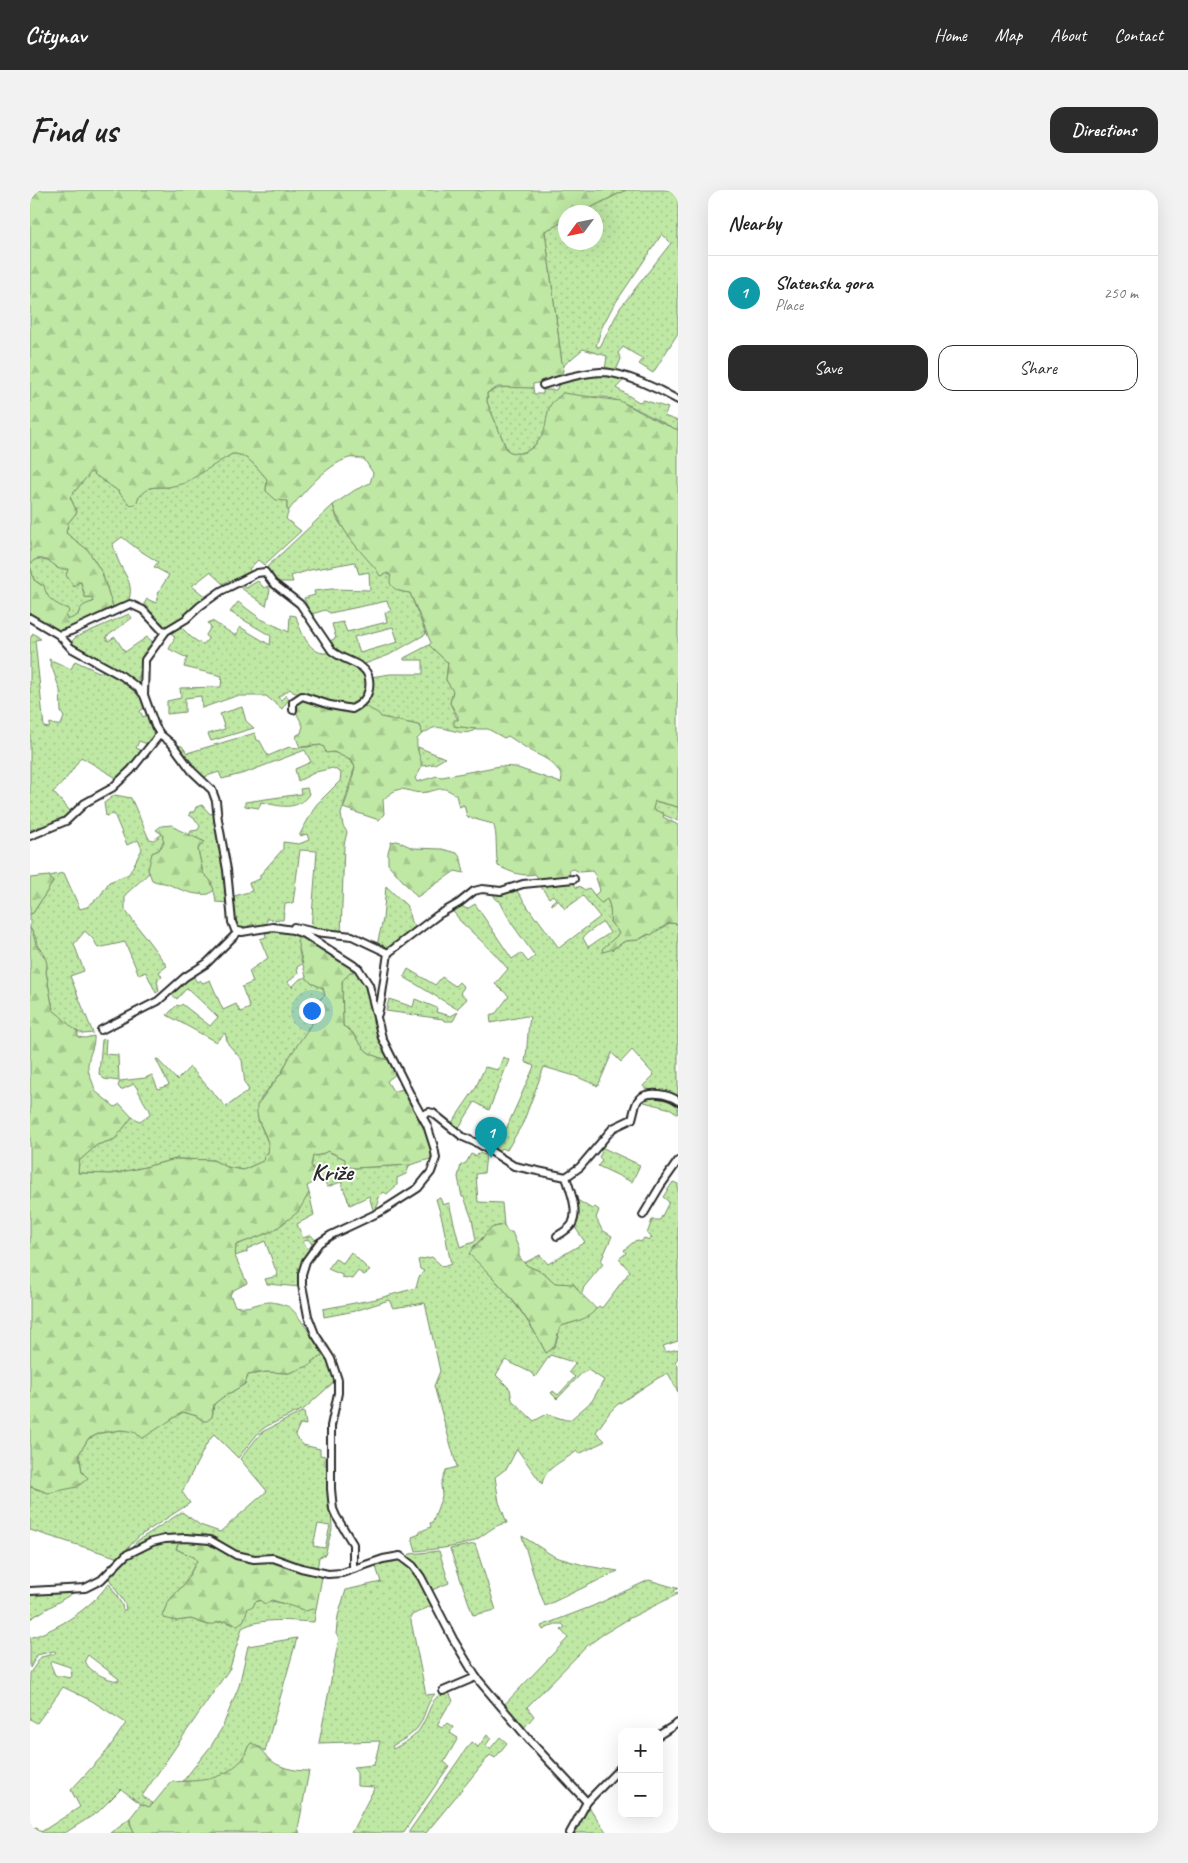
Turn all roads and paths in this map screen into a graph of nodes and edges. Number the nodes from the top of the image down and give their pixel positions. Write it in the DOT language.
graph roads {
  1 [pos="543,385"];
  2 [pos="678,400"];
  3 [pos="30,618"];
  4 [pos="166,631"];
  5 [pos="59,635"];
  6 [pos="144,694"];
  7 [pos="293,710"];
  8 [pos="160,734"];
  9 [pos="30,836"];
  10 [pos="574,879"];
  11 [pos="281,927"];
  12 [pos="238,932"];
  13 [pos="388,953"];
  14 [pos="377,1018"];
  15 [pos="101,1030"];
  16 [pos="678,1101"];
  17 [pos="422,1115"];
  18 [pos="678,1161"];
  19 [pos="566,1176"];
  20 [pos="643,1216"];
  21 [pos="557,1236"];
  22 [pos="353,1568"];
  23 [pos="30,1591"];
  24 [pos="476,1677"];
  25 [pos="443,1691"];
  26 [pos="678,1723"];
  27 [pos="663,1732"];
  28 [pos="618,1770"];
  29 [pos="587,1802"];
  30 [pos="570,1833"];
  1 -- 2 [label="street"];
  3 -- 5 [label="street"];
  4 -- 5 [label="street"];
  4 -- 6 [label="street"];
  4 -- 7 [label="street"];
  5 -- 6 [label="street"];
  6 -- 8 [label="street"];
  8 -- 9 [label="street"];
  8 -- 12 [label="street"];
  10 -- 13 [label="street"];
  11 -- 12 [label="street"];
  11 -- 13 [label="street"];
  11 -- 14 [label="street"];
  12 -- 15 [label="street"];
  13 -- 14 [label="street"];
  14 -- 17 [label="street"];
  16 -- 19 [label="street"];
  17 -- 19 [label="street"];
  17 -- 22 [label="street"];
  18 -- 20 [label="street"];
  19 -- 21 [label="street"];
  22 -- 23 [label="street"];
  22 -- 24 [label="street"];
  24 -- 25 [label="street"];
  24 -- 29 [label="street"];
  26 -- 27 [label="street"];
  28 -- 29 [label="street"];
  29 -- 30 [label="street"];
}
